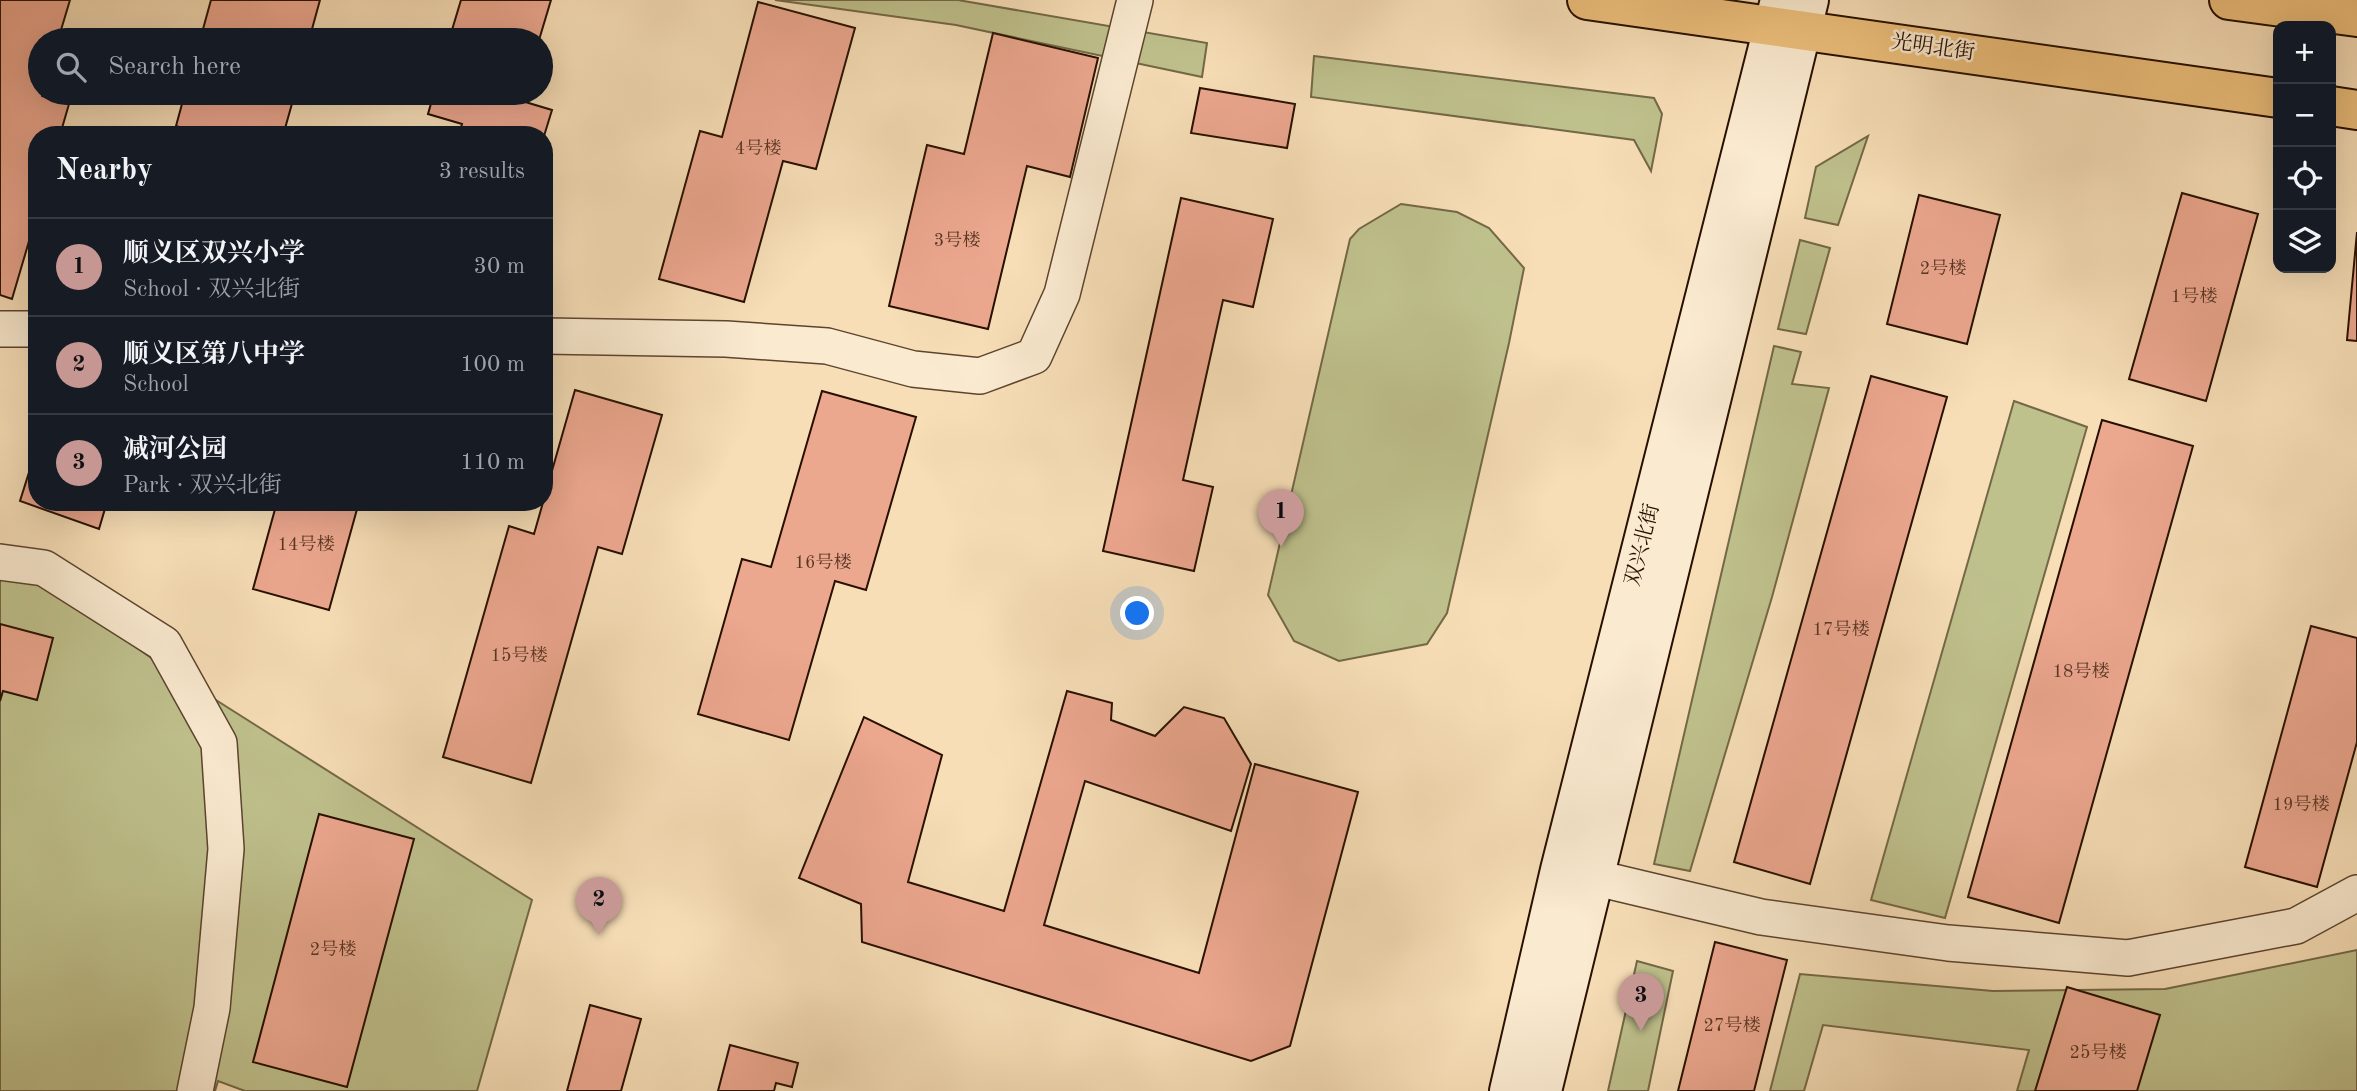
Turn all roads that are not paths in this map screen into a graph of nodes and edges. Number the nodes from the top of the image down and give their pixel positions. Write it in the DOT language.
graph roads {
  1 [pos="1136,0"];
  2 [pos="1587,0"];
  3 [pos="2229,0"];
  4 [pos="1791,14"];
  5 [pos="2357,17"];
  6 [pos="2273,98"];
  7 [pos="2336,107"];
  8 [pos="2357,110"];
  9 [pos="0,329"];
  10 [pos="28,329"];
  11 [pos="553,336"];
  12 [pos="0,562"];
  13 [pos="1576,873"];
  14 [pos="2357,893"];
  15 [pos="195,1091"];
  16 [pos="1509,1091"];
  17 [pos="1542,1091"];
  1 -- 11 [label="street"];
  2 -- 4 [label="main road, 光明北街"];
  3 -- 5 [label="main road"];
  4 -- 6 [label="main road, 光明北街"];
  4 -- 13 [label="street, 双兴北街"];
  7 -- 8 [label="main road"];
  9 -- 10 [label="street"];
  12 -- 15 [label="street"];
  13 -- 14 [label="street"];
  13 -- 16 [label="street, 双兴北街"];
  13 -- 17 [label="street, 双兴北街"];
}
